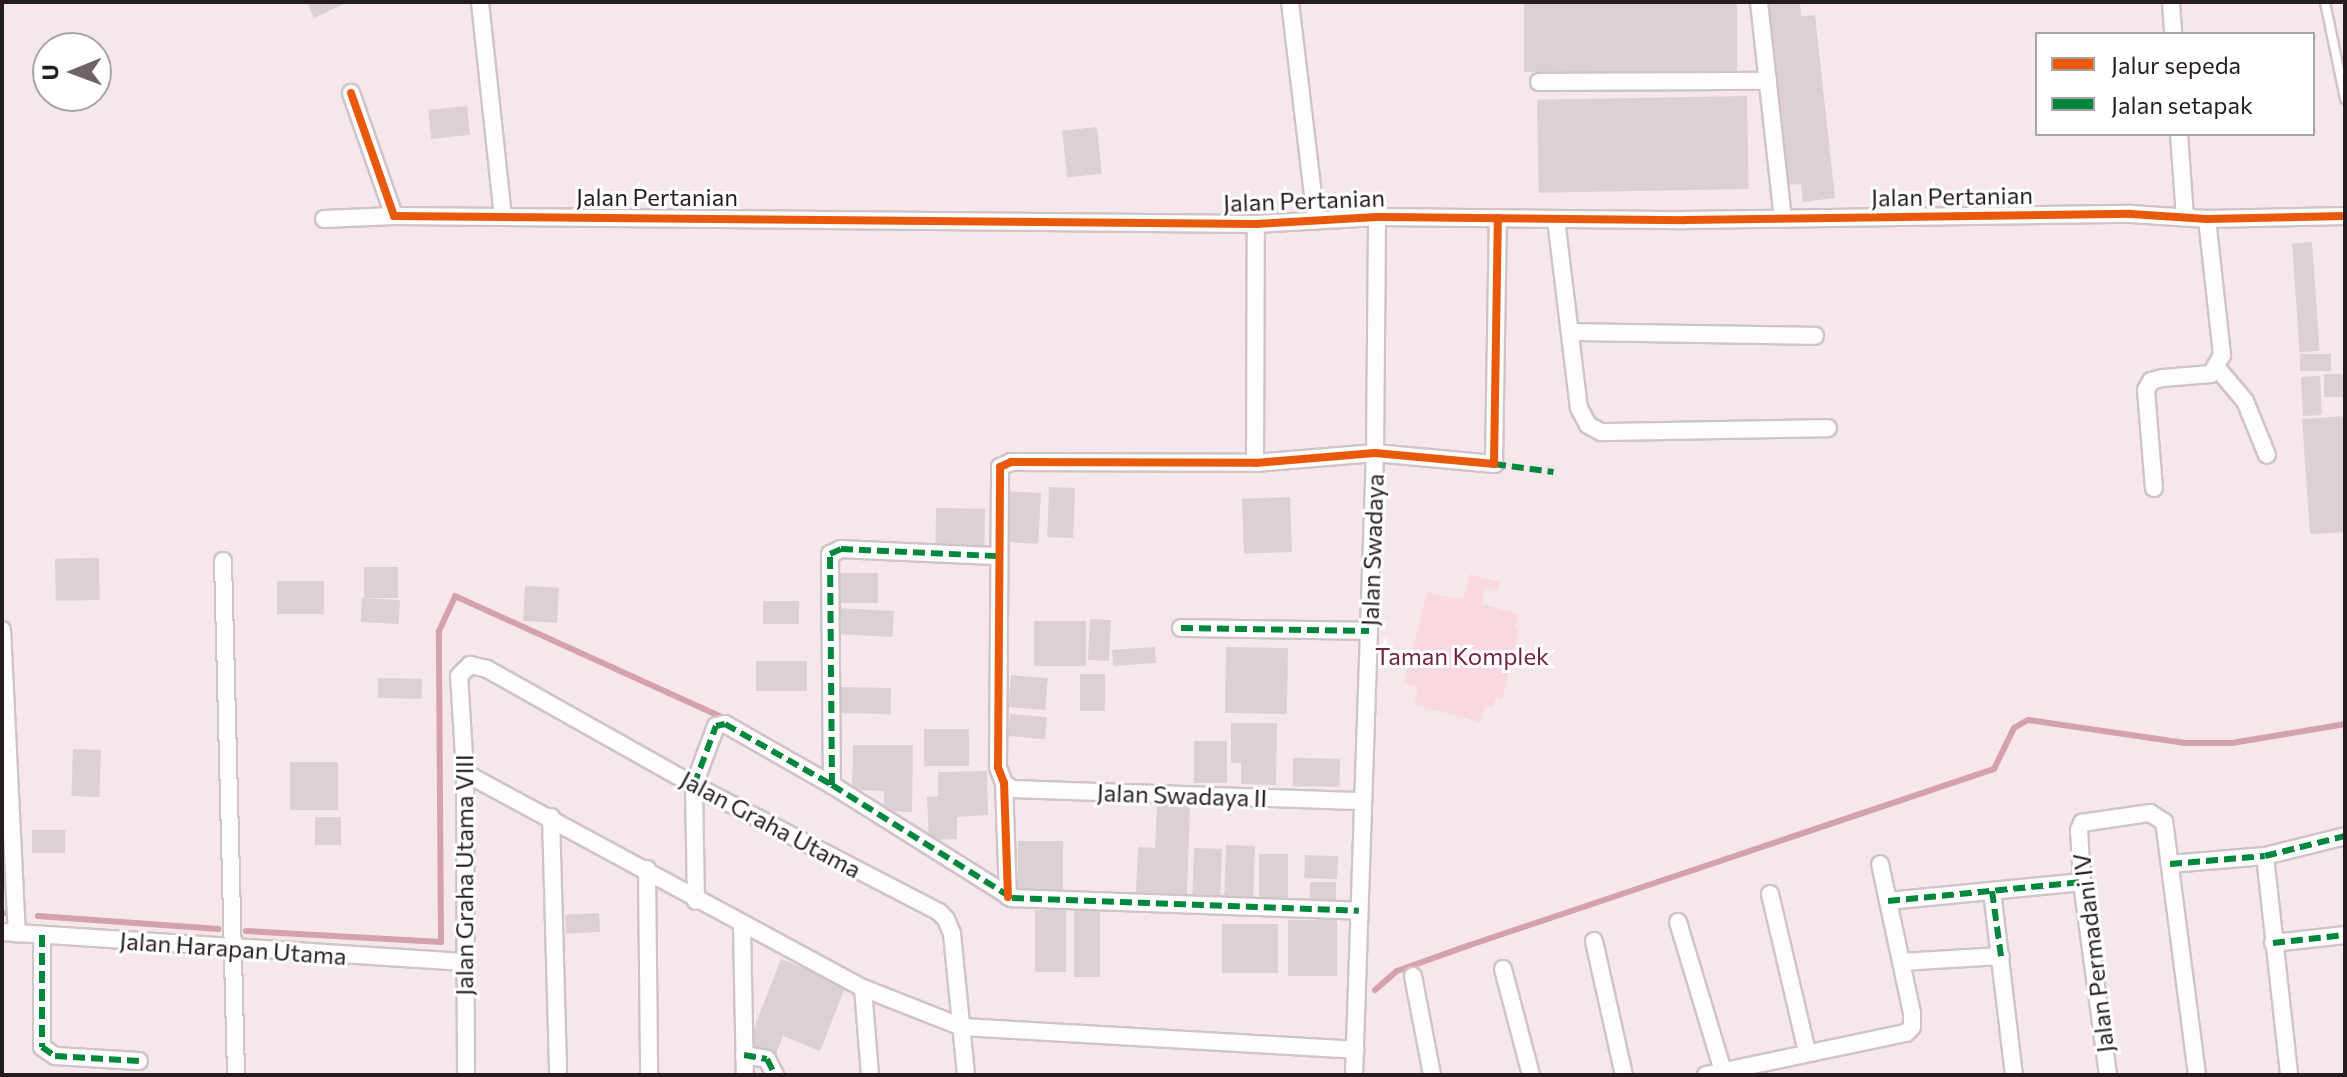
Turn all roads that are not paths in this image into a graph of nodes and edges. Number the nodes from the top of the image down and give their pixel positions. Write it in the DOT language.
graph roads {
  1 [pos="480,2"];
  2 [pos="1290,2"];
  3 [pos="1759,2"];
  4 [pos="2171,2"];
  5 [pos="2325,2"];
  6 [pos="2173,32"];
  7 [pos="1768,81"];
  8 [pos="1539,82"];
  9 [pos="351,93"];
  10 [pos="2345,99"];
  11 [pos="2179,136"];
  12 [pos="394,216"];
  13 [pos="503,216"];
  14 [pos="2345,216"];
  15 [pos="1377,217"];
  16 [pos="2185,217"];
  17 [pos="1498,218"];
  18 [pos="324,219"];
  19 [pos="1556,219"];
  20 [pos="1783,219"];
  21 [pos="2207,219"];
  22 [pos="1316,220"];
  23 [pos="1256,224"];
  24 [pos="1572,332"];
  25 [pos="1815,336"];
  26 [pos="2217,368"];
  27 [pos="1828,428"];
  28 [pos="1375,453"];
  29 [pos="2267,455"];
  30 [pos="1255,463"];
  31 [pos="2154,488"];
  32 [pos="998,556"];
  33 [pos="223,561"];
  34 [pos="1181,628"];
  35 [pos="2,630"];
  36 [pos="1369,631"];
  37 [pos="459,676"];
  38 [pos="465,773"];
  39 [pos="1004,783"];
  40 [pos="694,785"];
  41 [pos="832,785"];
  42 [pos="1363,801"];
  43 [pos="551,817"];
  44 [pos="2345,836"];
  45 [pos="2265,856"];
  46 [pos="1880,864"];
  47 [pos="2170,864"];
  48 [pos="647,869"];
  49 [pos="2082,882"];
  50 [pos="1992,891"];
  51 [pos="1770,894"];
  52 [pos="1008,897"];
  53 [pos="696,901"];
  54 [pos="1888,901"];
  55 [pos="1359,911"];
  56 [pos="1678,922"];
  57 [pos="742,925"];
  58 [pos="10,933"];
  59 [pos="42,935"];
  60 [pos="2345,935"];
  61 [pos="1594,941"];
  62 [pos="2273,943"];
  63 [pos="235,949"];
  64 [pos="2001,956"];
  65 [pos="464,962"];
  66 [pos="1901,962"];
  67 [pos="1503,969"];
  68 [pos="1413,976"];
  69 [pos="863,988"];
  70 [pos="962,1027"];
  71 [pos="1355,1050"];
  72 [pos="1807,1052"];
  73 [pos="744,1055"];
  74 [pos="139,1061"];
  75 [pos="1723,1071"];
  76 [pos="236,1075"];
  77 [pos="466,1075"];
  78 [pos="558,1075"];
  79 [pos="649,1075"];
  80 [pos="745,1075"];
  81 [pos="775,1075"];
  82 [pos="870,1075"];
  83 [pos="966,1075"];
  84 [pos="1354,1075"];
  85 [pos="1432,1075"];
  86 [pos="1531,1075"];
  87 [pos="1624,1075"];
  88 [pos="1706,1075"];
  89 [pos="2014,1075"];
  90 [pos="2108,1075"];
  91 [pos="2197,1075"];
  92 [pos="2289,1075"];
  1 -- 13 [label="street"];
  2 -- 22 [label="street"];
  3 -- 7 [label="street"];
  4 -- 6 [label="street"];
  5 -- 10 [label="lane"];
  7 -- 8 [label="street"];
  7 -- 20 [label="street"];
  9 -- 12 [label="street"];
  11 -- 16 [label="street"];
  12 -- 13 [label="street, Jalan Pertanian"];
  12 -- 18 [label="street, Jalan Pertanian"];
  13 -- 23 [label="street, Jalan Pertanian"];
  14 -- 21 [label="street, Jalan Pertanian"];
  15 -- 17 [label="street, Jalan Pertanian"];
  15 -- 22 [label="street, Jalan Pertanian"];
  15 -- 28 [label="street, Jalan Swadaya"];
  16 -- 20 [label="street, Jalan Pertanian"];
  16 -- 21 [label="street, Jalan Pertanian"];
  17 -- 19 [label="street, Jalan Pertanian"];
  17 -- 28 [label="street"];
  19 -- 20 [label="street, Jalan Pertanian"];
  19 -- 24 [label="street"];
  21 -- 26 [label="street"];
  22 -- 23 [label="street, Jalan Pertanian"];
  23 -- 30 [label="street"];
  24 -- 25 [label="street"];
  24 -- 27 [label="street"];
  26 -- 29 [label="street"];
  26 -- 31 [label="street"];
  28 -- 30 [label="street"];
  28 -- 36 [label="street, Jalan Swadaya"];
  30 -- 32 [label="street"];
  32 -- 39 [label="street"];
  32 -- 41 [label="street"];
  33 -- 63 [label="street"];
  34 -- 36 [label="street"];
  35 -- 58 [label="street"];
  36 -- 42 [label="street, Jalan Swadaya"];
  37 -- 38 [label="street, Jalan Graha Utama VIII"];
  37 -- 40 [label="street, Jalan Graha Utama"];
  38 -- 43 [label="street"];
  38 -- 65 [label="street, Jalan Graha Utama VIII"];
  39 -- 42 [label="street, Jalan Swadaya II"];
  39 -- 52 [label="street"];
  40 -- 41 [label="street"];
  40 -- 53 [label="street"];
  40 -- 70 [label="street, Jalan Graha Utama"];
  41 -- 52 [label="street"];
  42 -- 55 [label="street, Jalan Swadaya"];
  43 -- 48 [label="street"];
  43 -- 78 [label="street"];
  44 -- 45 [label="street"];
  45 -- 47 [label="street"];
  45 -- 62 [label="street"];
  46 -- 54 [label="street"];
  47 -- 49 [label="street, Jalan Permadani IV"];
  47 -- 91 [label="street"];
  48 -- 53 [label="street"];
  48 -- 79 [label="street"];
  49 -- 50 [label="street"];
  49 -- 90 [label="street, Jalan Permadani IV"];
  50 -- 54 [label="street"];
  50 -- 64 [label="street"];
  51 -- 72 [label="street"];
  52 -- 55 [label="street"];
  53 -- 57 [label="street"];
  54 -- 66 [label="street"];
  55 -- 71 [label="street, Jalan Swadaya"];
  56 -- 75 [label="street"];
  57 -- 69 [label="street"];
  57 -- 73 [label="street"];
  58 -- 59 [label="street, Jalan Harapan Utama"];
  59 -- 63 [label="street, Jalan Harapan Utama"];
  59 -- 74 [label="street"];
  60 -- 62 [label="street"];
  61 -- 87 [label="street"];
  62 -- 92 [label="street"];
  63 -- 65 [label="street, Jalan Harapan Utama"];
  63 -- 76 [label="street"];
  64 -- 66 [label="street"];
  64 -- 89 [label="street"];
  65 -- 77 [label="street, Jalan Graha Utama VIII"];
  66 -- 72 [label="street"];
  67 -- 86 [label="street"];
  68 -- 85 [label="street"];
  69 -- 70 [label="street"];
  69 -- 82 [label="street"];
  70 -- 71 [label="street"];
  70 -- 83 [label="street, Jalan Graha Utama"];
  71 -- 84 [label="street, Jalan Swadaya"];
  72 -- 75 [label="street"];
  73 -- 80 [label="street"];
  73 -- 81 [label="street"];
  75 -- 88 [label="street"];
}
